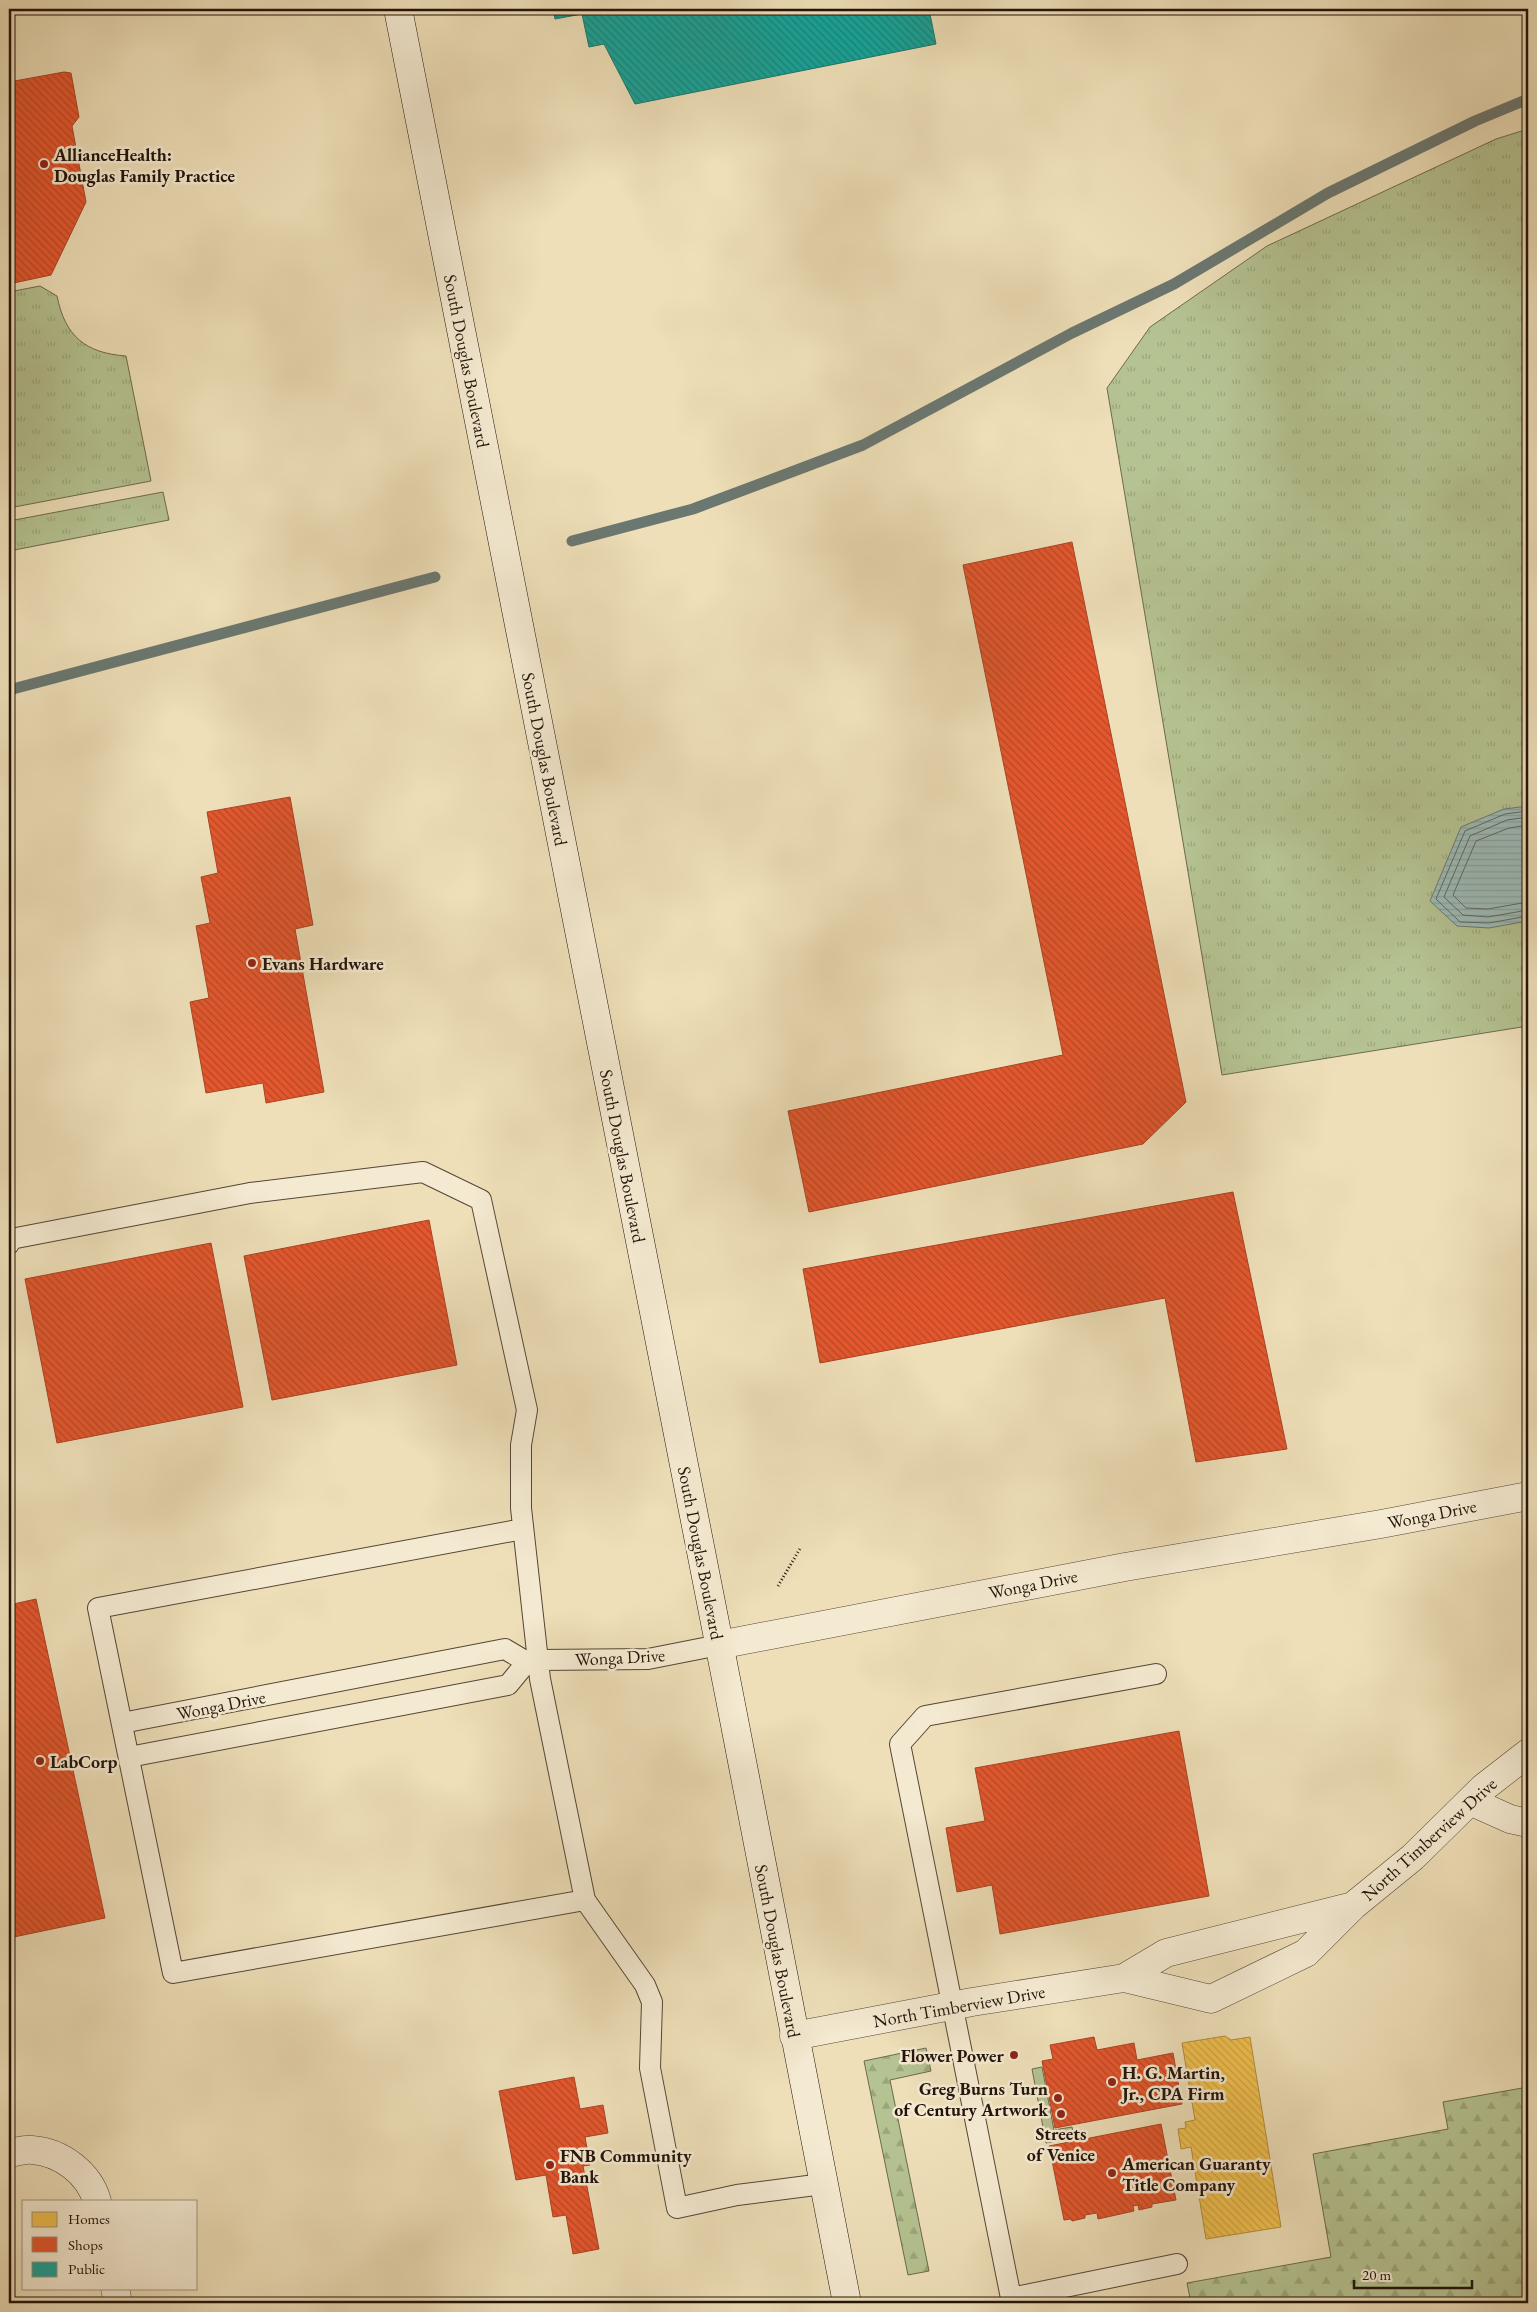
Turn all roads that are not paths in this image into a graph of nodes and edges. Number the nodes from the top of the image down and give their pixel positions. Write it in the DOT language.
graph roads {
  1 [pos="398,9"];
  2 [pos="9,1244"];
  3 [pos="1528,1496"];
  4 [pos="523,1529"];
  5 [pos="719,1645"];
  6 [pos="532,1661"];
  7 [pos="1156,1674"];
  8 [pos="122,1723"];
  9 [pos="1528,1753"];
  10 [pos="129,1757"];
  11 [pos="1470,1801"];
  12 [pos="1528,1823"];
  13 [pos="585,1900"];
  14 [pos="1353,1906"];
  15 [pos="1124,1978"];
  16 [pos="951,2006"];
  17 [pos="794,2036"];
  18 [pos="9,2154"];
  19 [pos="823,2184"];
  20 [pos="97,2200"];
  21 [pos="1177,2264"];
  22 [pos="115,2290"];
  23 [pos="1012,2301"];
  24 [pos="118,2303"];
  25 [pos="847,2303"];
  1 -- 5 [label="main road, South Douglas Boulevard"];
  2 -- 4 [label="lane"];
  3 -- 5 [label="main road, Wonga Drive"];
  4 -- 6 [label="lane"];
  4 -- 8 [label="lane"];
  5 -- 6 [label="lane, Wonga Drive"];
  5 -- 17 [label="main road, South Douglas Boulevard"];
  6 -- 8 [label="lane, Wonga Drive"];
  6 -- 10 [label="lane, Wonga Drive"];
  6 -- 13 [label="lane"];
  7 -- 16 [label="lane"];
  8 -- 10 [label="lane"];
  9 -- 11 [label="main road, North Timberview Drive"];
  10 -- 13 [label="lane"];
  11 -- 12 [label="main road"];
  11 -- 14 [label="main road, North Timberview Drive"];
  13 -- 19 [label="lane"];
  14 -- 15 [label="main road, North Timberview Drive"];
  14 -- 15 [label="main road, North Timberview Drive"];
  15 -- 16 [label="main road, North Timberview Drive"];
  16 -- 17 [label="main road, North Timberview Drive"];
  16 -- 23 [label="lane"];
  17 -- 19 [label="main road, South Douglas Boulevard"];
  18 -- 20 [label="main road"];
  19 -- 25 [label="main road, South Douglas Boulevard"];
  21 -- 23 [label="lane"];
  22 -- 24 [label="main road"];
}
